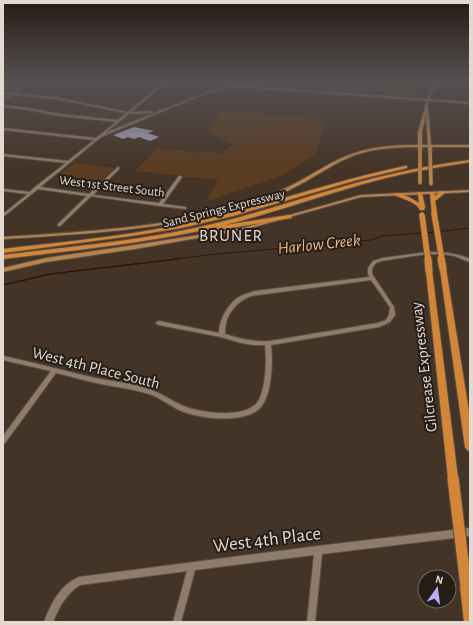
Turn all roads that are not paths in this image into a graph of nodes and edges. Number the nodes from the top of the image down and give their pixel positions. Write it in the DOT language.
graph roads {
  1 [pos="35,110"];
  2 [pos="116,110"];
  3 [pos="132,110"];
  4 [pos="159,110"];
  5 [pos="161,110"];
  6 [pos="425,110"];
  7 [pos="426,110"];
  8 [pos="129,113"];
  9 [pos="118,121"];
  10 [pos="3,129"];
  11 [pos="101,136"];
  12 [pos="429,138"];
  13 [pos="96,140"];
  14 [pos="452,146"];
  15 [pos="470,146"];
  16 [pos="420,148"];
  17 [pos="430,148"];
  18 [pos="3,155"];
  19 [pos="470,156"];
  20 [pos="470,160"];
  21 [pos="69,162"];
  22 [pos="118,168"];
  23 [pos="180,177"];
  24 [pos="36,188"];
  25 [pos="3,190"];
  26 [pos="470,191"];
  27 [pos="444,192"];
  28 [pos="30,193"];
  29 [pos="420,193"];
  30 [pos="432,193"];
  31 [pos="279,194"];
  32 [pos="395,194"];
  33 [pos="89,196"];
  34 [pos="433,200"];
  35 [pos="160,205"];
  36 [pos="422,207"];
  37 [pos="185,208"];
  38 [pos="237,213"];
  39 [pos="3,216"];
  40 [pos="289,217"];
  41 [pos="59,225"];
  42 [pos="179,233"];
  43 [pos="3,238"];
  44 [pos="3,251"];
  45 [pos="3,257"];
  46 [pos="470,261"];
  47 [pos="3,270"];
  48 [pos="372,278"];
  49 [pos="159,323"];
  50 [pos="222,335"];
  51 [pos="268,345"];
  52 [pos="3,358"];
  53 [pos="55,370"];
  54 [pos="3,441"];
  55 [pos="470,447"];
  56 [pos="470,532"];
  57 [pos="318,550"];
  58 [pos="192,566"];
  59 [pos="48,622"];
  60 [pos="177,622"];
  61 [pos="311,622"];
  62 [pos="470,622"];
  1 -- 9 [label="street"];
  2 -- 8 [label="street"];
  2 -- 9 [label="street"];
  3 -- 8 [label="street"];
  4 -- 8 [label="street"];
  5 -- 11 [label="street"];
  6 -- 16 [label="main road, Gilcrease Expressway"];
  7 -- 12 [label="main road, Gilcrease Expressway"];
  8 -- 9 [label="street"];
  9 -- 11 [label="street"];
  10 -- 13 [label="street"];
  11 -- 13 [label="street"];
  12 -- 14 [label="main road"];
  12 -- 17 [label="main road, Gilcrease Expressway"];
  13 -- 21 [label="street"];
  14 -- 15 [label="main road"];
  14 -- 17 [label="main road"];
  16 -- 17 [label="main road"];
  16 -- 29 [label="main road, Gilcrease Expressway, bridge"];
  16 -- 31 [label="main road"];
  17 -- 30 [label="main road, Gilcrease Expressway, bridge"];
  18 -- 21 [label="street"];
  19 -- 38 [label="highway, Sand Springs Expressway"];
  20 -- 42 [label="highway, Sand Springs Expressway"];
  21 -- 24 [label="street"];
  22 -- 33 [label="street"];
  23 -- 35 [label="street"];
  24 -- 28 [label="street"];
  24 -- 33 [label="street, West 1st Street South"];
  25 -- 28 [label="street"];
  26 -- 27 [label="main road"];
  27 -- 30 [label="main road"];
  27 -- 34 [label="highway"];
  28 -- 39 [label="street"];
  29 -- 30 [label="main road"];
  29 -- 32 [label="main road"];
  29 -- 36 [label="highway, Gilcrease Expressway"];
  30 -- 34 [label="highway, Gilcrease Expressway"];
  31 -- 38 [label="highway"];
  31 -- 43 [label="main road"];
  32 -- 36 [label="highway"];
  32 -- 40 [label="main road"];
  33 -- 35 [label="street, West 1st Street South"];
  33 -- 41 [label="street"];
  34 -- 55 [label="highway, Gilcrease Expressway, bridge"];
  35 -- 37 [label="street, West 1st Street South"];
  36 -- 62 [label="highway, Gilcrease Expressway, bridge"];
  38 -- 44 [label="highway, Sand Springs Expressway"];
  40 -- 42 [label="highway"];
  40 -- 47 [label="main road"];
  42 -- 45 [label="highway, Sand Springs Expressway"];
  46 -- 48 [label="street"];
  48 -- 50 [label="street"];
  48 -- 51 [label="street"];
  49 -- 50 [label="street"];
  50 -- 51 [label="street"];
  51 -- 53 [label="street, West 4th Place South"];
  52 -- 53 [label="street, West 4th Place South"];
  53 -- 54 [label="street"];
  56 -- 57 [label="street, West 4th Place"];
  57 -- 58 [label="street, West 4th Place"];
  57 -- 61 [label="street"];
  58 -- 59 [label="street, West 4th Place"];
  58 -- 60 [label="street"];
}
